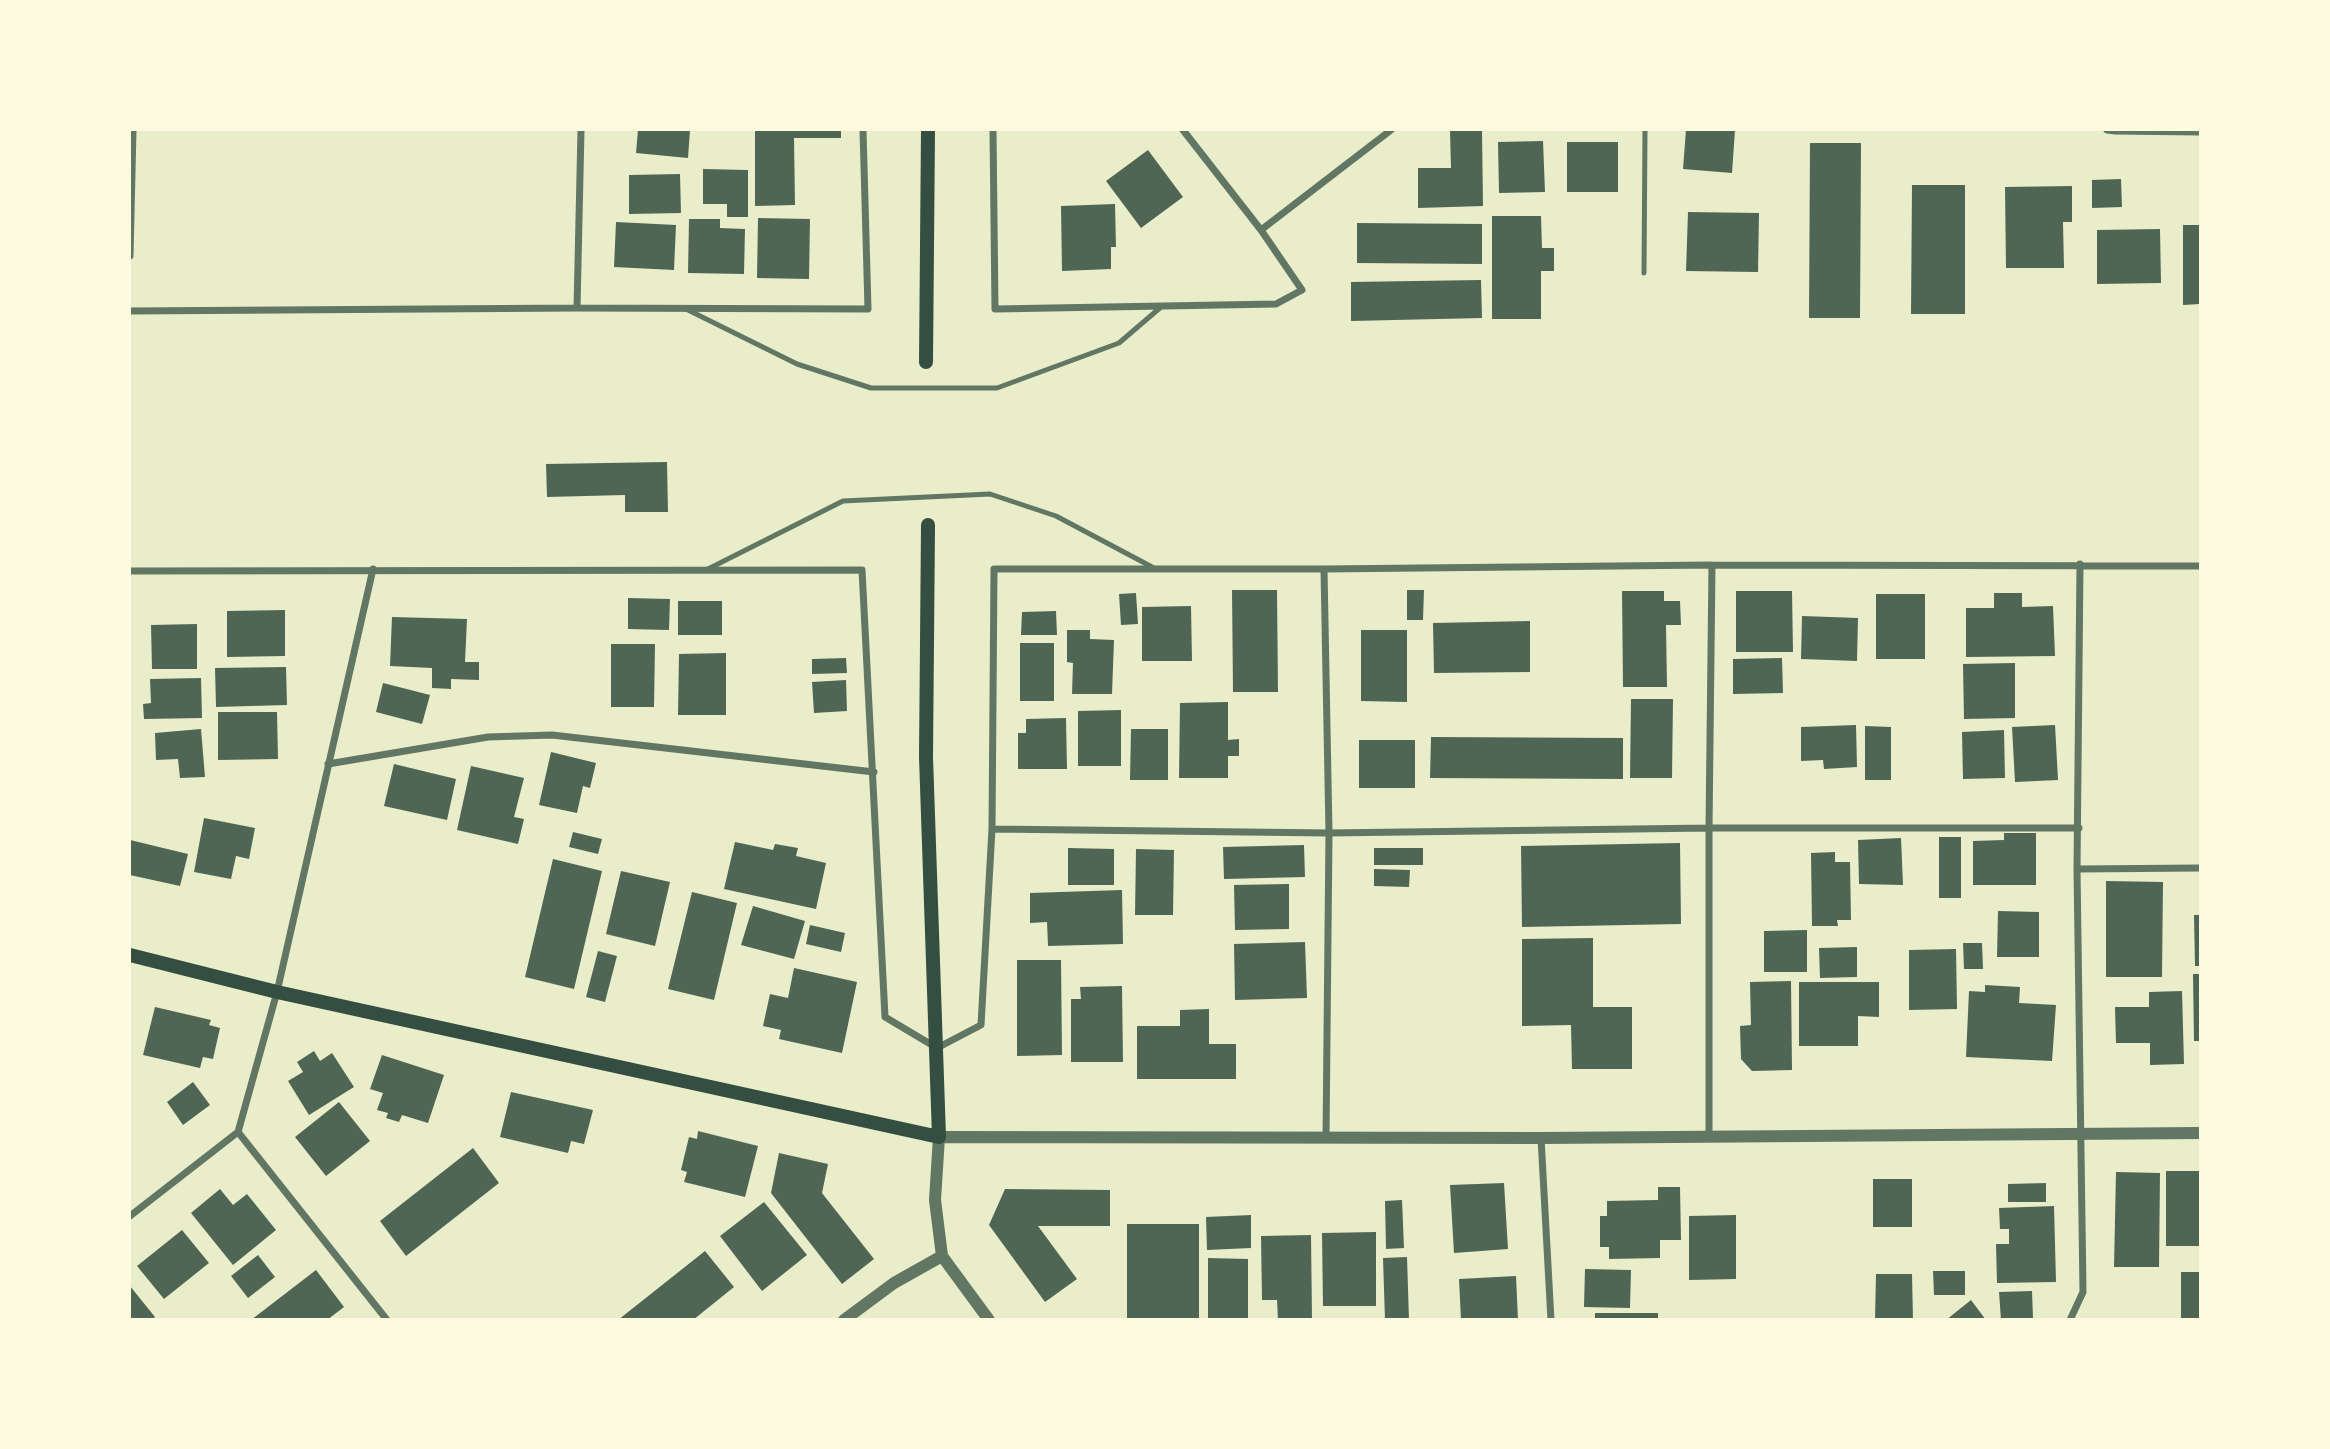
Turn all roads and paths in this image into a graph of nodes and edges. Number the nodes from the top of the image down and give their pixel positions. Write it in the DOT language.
graph roads {
  1 [pos="133,130"];
  2 [pos="581,130"];
  3 [pos="863,130"];
  4 [pos="928,130"];
  5 [pos="993,130"];
  6 [pos="1183,130"];
  7 [pos="1391,130"];
  8 [pos="1645,130"];
  9 [pos="2107,130"];
  10 [pos="2200,132"];
  11 [pos="1261,230"];
  12 [pos="130,256"];
  13 [pos="1644,273"];
  14 [pos="577,307"];
  15 [pos="1161,307"];
  16 [pos="683,308"];
  17 [pos="130,311"];
  18 [pos="926,362"];
  19 [pos="928,525"];
  20 [pos="2080,564"];
  21 [pos="1712,565"];
  22 [pos="2200,566"];
  23 [pos="373,569"];
  24 [pos="708,569"];
  25 [pos="1324,569"];
  26 [pos="1157,570"];
  27 [pos="130,571"];
  28 [pos="328,764"];
  29 [pos="874,772"];
  30 [pos="1709,828"];
  31 [pos="2079,828"];
  32 [pos="992,829"];
  33 [pos="1329,834"];
  34 [pos="2200,868"];
  35 [pos="2077,869"];
  36 [pos="130,955"];
  37 [pos="277,992"];
  38 [pos="937,1048"];
  39 [pos="238,1132"];
  40 [pos="2081,1133"];
  41 [pos="2200,1133"];
  42 [pos="939,1137"];
  43 [pos="1326,1137"];
  44 [pos="1710,1137"];
  45 [pos="1541,1139"];
  46 [pos="130,1216"];
  47 [pos="942,1256"];
  48 [pos="387,1320"];
  49 [pos="844,1320"];
  50 [pos="989,1320"];
  51 [pos="1551,1320"];
  52 [pos="2070,1320"];
  1 -- 12 [label="street"];
  2 -- 14 [label="street"];
  3 -- 16 [label="street"];
  4 -- 18 [label="main road"];
  5 -- 15 [label="street"];
  6 -- 11 [label="street"];
  7 -- 11 [label="street"];
  8 -- 13 [label="lane"];
  9 -- 10 [label="street"];
  11 -- 15 [label="street"];
  14 -- 16 [label="street"];
  14 -- 17 [label="street"];
  15 -- 16 [label="lane"];
  19 -- 38 [label="main road"];
  20 -- 21 [label="street"];
  20 -- 22 [label="street"];
  20 -- 31 [label="street"];
  21 -- 25 [label="street"];
  21 -- 30 [label="street"];
  23 -- 24 [label="street"];
  23 -- 27 [label="street"];
  23 -- 28 [label="street"];
  24 -- 26 [label="lane"];
  24 -- 29 [label="street"];
  25 -- 26 [label="street"];
  25 -- 33 [label="street"];
  26 -- 32 [label="street"];
  28 -- 29 [label="street"];
  28 -- 37 [label="street"];
  29 -- 38 [label="street"];
  30 -- 31 [label="street"];
  30 -- 33 [label="street"];
  30 -- 44 [label="street"];
  31 -- 35 [label="street"];
  32 -- 33 [label="street"];
  32 -- 38 [label="street"];
  33 -- 43 [label="street"];
  34 -- 35 [label="street"];
  35 -- 40 [label="street"];
  36 -- 37 [label="main road"];
  37 -- 39 [label="street"];
  37 -- 42 [label="main road"];
  38 -- 42 [label="main road"];
  39 -- 46 [label="street"];
  39 -- 48 [label="street"];
  40 -- 41 [label="street"];
  40 -- 44 [label="street"];
  40 -- 52 [label="street"];
  42 -- 43 [label="street"];
  42 -- 47 [label="street"];
  43 -- 45 [label="street"];
  44 -- 45 [label="street"];
  45 -- 51 [label="street"];
  47 -- 49 [label="street"];
  47 -- 50 [label="street"];
}
